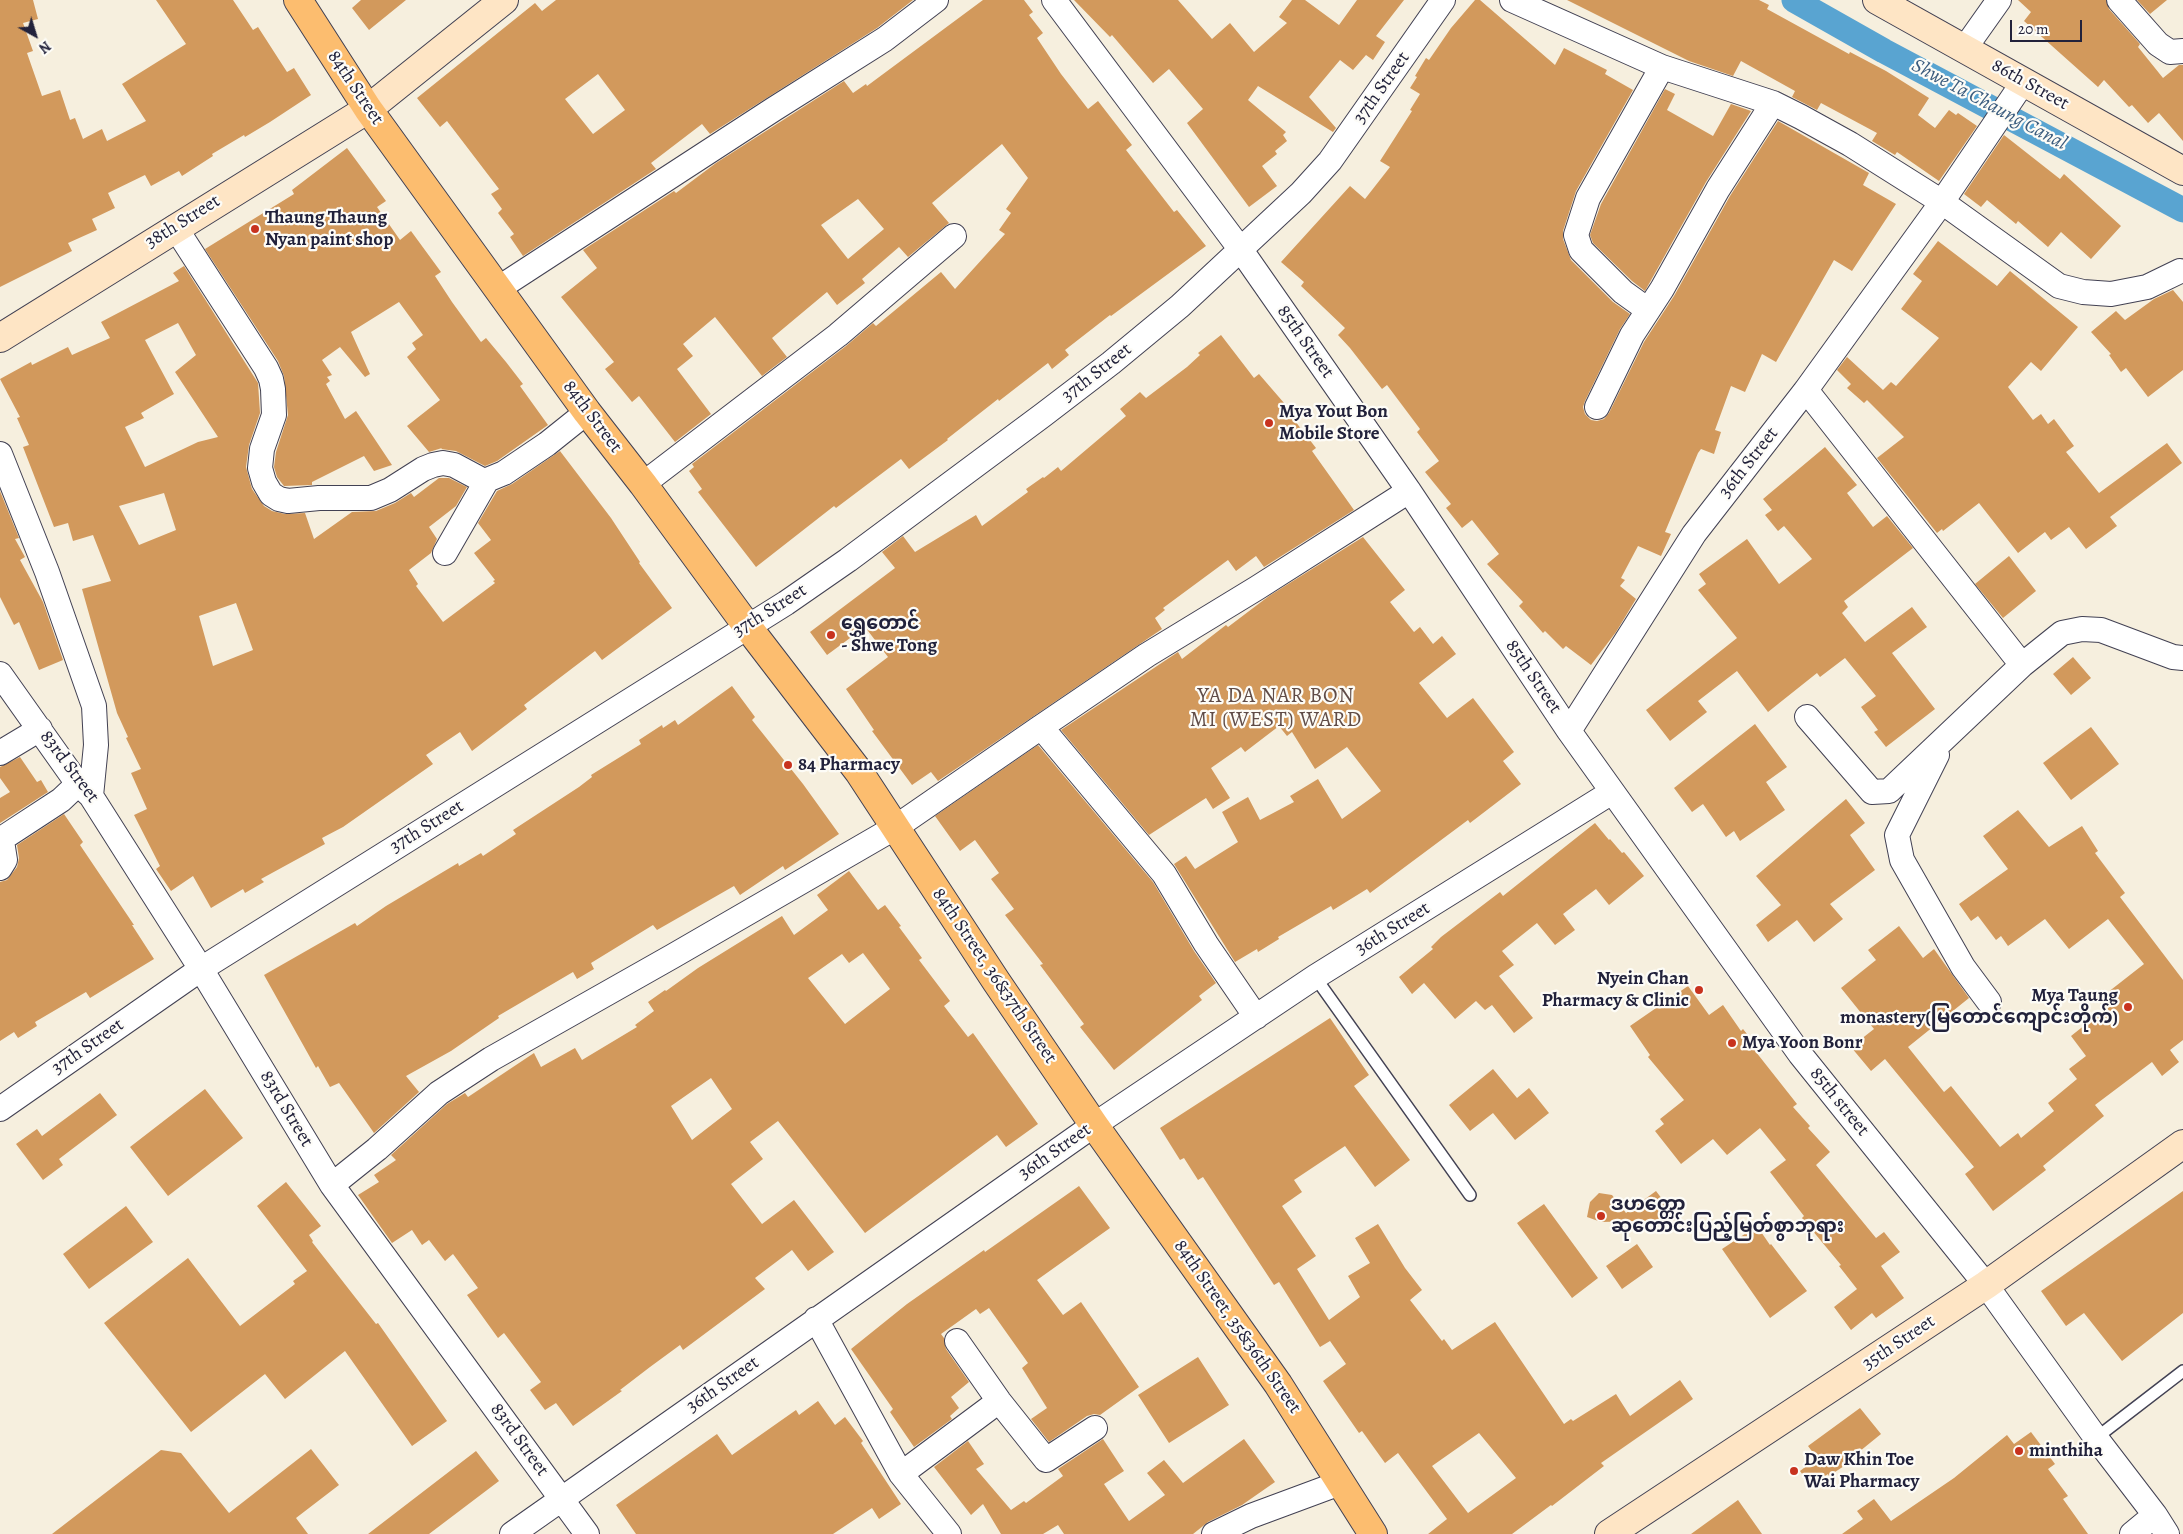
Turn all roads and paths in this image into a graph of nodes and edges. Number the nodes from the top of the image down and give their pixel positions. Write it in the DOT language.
graph roads {
  1 [pos="298,0"];
  2 [pos="504,0"];
  3 [pos="936,0"];
  4 [pos="1054,0"];
  5 [pos="1443,0"];
  6 [pos="1512,0"];
  7 [pos="1877,0"];
  8 [pos="1999,0"];
  9 [pos="2119,0"];
  10 [pos="1965,48"];
  11 [pos="2183,51"];
  12 [pos="1662,67"];
  13 [pos="2024,81"];
  14 [pos="1773,103"];
  15 [pos="368,109"];
  16 [pos="2183,171"];
  17 [pos="1942,202"];
  18 [pos="175,227"];
  19 [pos="954,236"];
  20 [pos="1241,250"];
  21 [pos="2182,271"];
  22 [pos="499,288"];
  23 [pos="1648,310"];
  24 [pos="0,338"];
  25 [pos="1806,390"];
  26 [pos="1597,407"];
  27 [pos="587,412"];
  28 [pos="0,454"];
  29 [pos="487,480"];
  30 [pos="643,484"];
  31 [pos="1409,491"];
  32 [pos="445,553"];
  33 [pos="747,626"];
  34 [pos="2180,660"];
  35 [pos="2022,665"];
  36 [pos="0,674"];
  37 [pos="1980,704"];
  38 [pos="1807,717"];
  39 [pos="1041,728"];
  40 [pos="40,729"];
  41 [pos="1569,732"];
  42 [pos="0,753"];
  43 [pos="85,790"];
  44 [pos="1612,792"];
  45 [pos="896,826"];
  46 [pos="0,868"];
  47 [pos="201,969"];
  48 [pos="1315,977"];
  49 [pos="1989,1002"];
  50 [pos="1256,1017"];
  51 [pos="0,1108"];
  52 [pos="1094,1124"];
  53 [pos="2183,1144"];
  54 [pos="332,1185"];
  55 [pos="1470,1195"];
  56 [pos="1986,1285"];
  57 [pos="816,1320"];
  58 [pos="957,1341"];
  59 [pos="2183,1371"];
  60 [pos="999,1401"];
  61 [pos="1095,1428"];
  62 [pos="2096,1438"];
  63 [pos="901,1474"];
  64 [pos="1340,1483"];
  65 [pos="561,1498"];
  66 [pos="2161,1525"];
  67 [pos="512,1534"];
  68 [pos="587,1534"];
  69 [pos="949,1534"];
  70 [pos="1214,1534"];
  71 [pos="1374,1534"];
  72 [pos="1609,1534"];
  73 [pos="2132,1534"];
  1 -- 15 [label="main road, 84th Street"];
  2 -- 15 [label="main road, 38th Street"];
  3 -- 22 [label="street"];
  4 -- 20 [label="street, 85th Street"];
  5 -- 20 [label="street, 37th Street"];
  6 -- 12 [label="street"];
  7 -- 10 [label="main road, 86th Street"];
  8 -- 10 [label="street"];
  9 -- 11 [label="street"];
  10 -- 13 [label="main road, 86th Street"];
  12 -- 14 [label="street"];
  12 -- 23 [label="street"];
  13 -- 16 [label="main road, 86th Street"];
  13 -- 17 [label="street, 36th Street"];
  14 -- 17 [label="street"];
  14 -- 23 [label="street"];
  15 -- 18 [label="main road, 38th Street"];
  15 -- 22 [label="main road, 84th Street"];
  17 -- 21 [label="street"];
  17 -- 25 [label="street, 36th Street"];
  18 -- 24 [label="main road, 38th Street"];
  18 -- 29 [label="street"];
  19 -- 30 [label="street"];
  20 -- 31 [label="street, 85th Street"];
  20 -- 33 [label="street, 37th Street"];
  22 -- 27 [label="main road, 84th Street"];
  23 -- 26 [label="street"];
  25 -- 35 [label="street"];
  25 -- 41 [label="street, 36th Street"];
  27 -- 29 [label="street"];
  27 -- 30 [label="main road, 84th Street"];
  28 -- 43 [label="street"];
  29 -- 32 [label="street"];
  30 -- 33 [label="main road, 84th Street"];
  31 -- 39 [label="street"];
  31 -- 41 [label="street, 85th Street"];
  33 -- 45 [label="main road, 84th Street"];
  33 -- 47 [label="street, 37th Street"];
  34 -- 35 [label="street"];
  35 -- 37 [label="street"];
  36 -- 40 [label="street, 83rd Street"];
  37 -- 38 [label="street"];
  37 -- 49 [label="street"];
  39 -- 45 [label="street"];
  39 -- 50 [label="street"];
  40 -- 42 [label="street"];
  40 -- 43 [label="street, 83rd Street"];
  41 -- 44 [label="street, 85th Street"];
  43 -- 46 [label="street"];
  43 -- 47 [label="street, 83rd Street"];
  44 -- 48 [label="street, 36th Street"];
  44 -- 56 [label="street, 85th street"];
  45 -- 52 [label="main road, 84th Street, 36&37th Street"];
  45 -- 54 [label="street"];
  47 -- 51 [label="street, 37th Street"];
  47 -- 54 [label="street, 83rd Street"];
  48 -- 50 [label="street, 36th Street"];
  48 -- 55 [label="lane"];
  50 -- 52 [label="street, 36th Street"];
  52 -- 57 [label="street, 36th Street"];
  52 -- 64 [label="main road, 84th Street, 35&36th Street"];
  53 -- 56 [label="main road, 35th Street"];
  54 -- 65 [label="street, 83rd Street"];
  56 -- 62 [label="street, 85th street"];
  56 -- 72 [label="main road, 35th Street"];
  57 -- 63 [label="street"];
  57 -- 65 [label="street, 36th Street"];
  58 -- 60 [label="street"];
  59 -- 62 [label="lane"];
  60 -- 61 [label="street"];
  60 -- 63 [label="street"];
  62 -- 66 [label="street, 85th street"];
  63 -- 69 [label="street"];
  64 -- 70 [label="street"];
  64 -- 71 [label="main road, 84th Street, 35&36th Street"];
  65 -- 67 [label="street, 36th Street"];
  65 -- 68 [label="street, 83rd Street"];
  66 -- 73 [label="street"];
}
